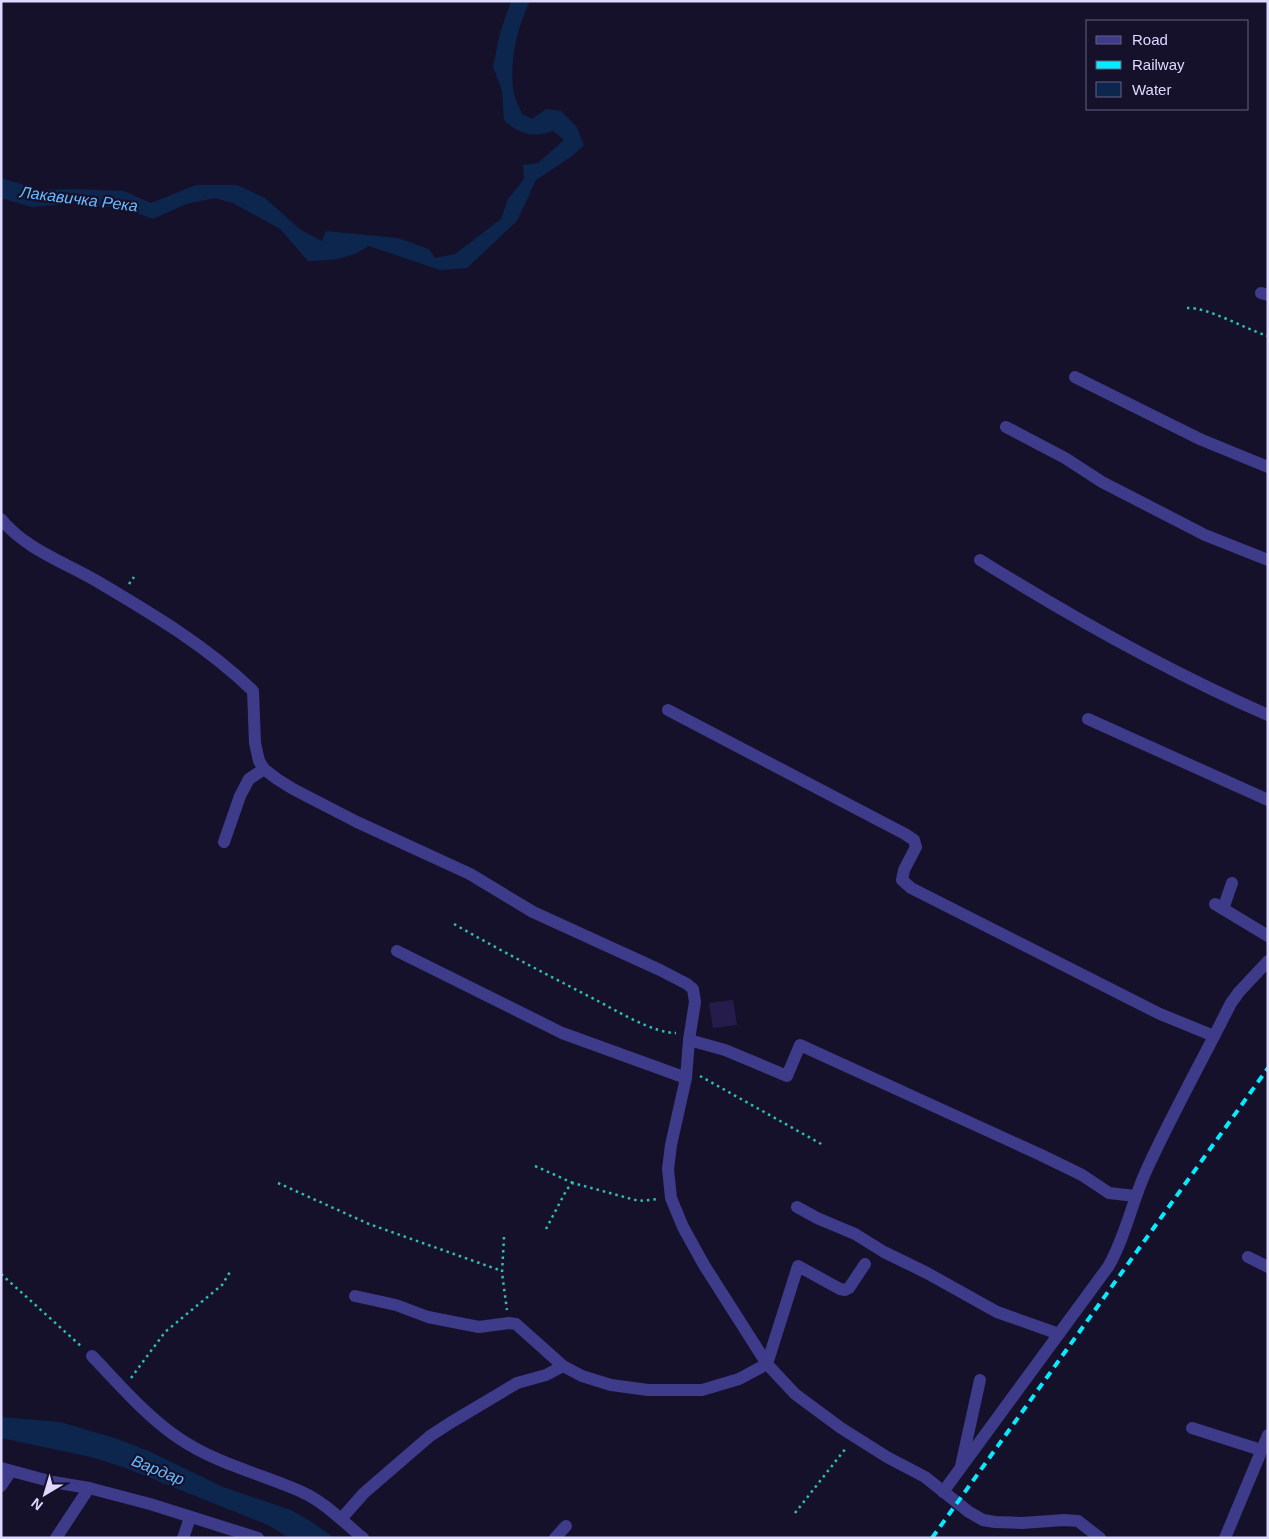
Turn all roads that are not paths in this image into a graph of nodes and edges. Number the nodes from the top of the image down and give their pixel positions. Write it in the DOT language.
graph roads {
  1 [pos="1075,377"];
  2 [pos="1006,427"];
  3 [pos="1268,467"];
  4 [pos="1,519"];
  5 [pos="980,560"];
  6 [pos="1268,560"];
  7 [pos="668,710"];
  8 [pos="1268,715"];
  9 [pos="1088,719"];
  10 [pos="264,769"];
  11 [pos="1268,800"];
  12 [pos="224,842"];
  13 [pos="1232,883"];
  14 [pos="1268,936"];
  15 [pos="397,951"];
  16 [pos="1268,961"];
  17 [pos="690,1036"];
  18 [pos="1214,1036"];
  19 [pos="686,1073"];
  20 [pos="1135,1196"];
  21 [pos="797,1207"];
  22 [pos="1248,1258"];
  23 [pos="865,1264"];
  24 [pos="1268,1267"];
  25 [pos="355,1296"];
  26 [pos="1059,1334"];
  27 [pos="92,1356"];
  28 [pos="767,1364"];
  29 [pos="563,1366"];
  30 [pos="980,1380"];
  31 [pos="1192,1428"];
  32 [pos="1268,1435"];
  33 [pos="1261,1450"];
  34 [pos="6,1470"];
  35 [pos="960,1470"];
  36 [pos="1,1486"];
  37 [pos="89,1488"];
  38 [pos="943,1492"];
  39 [pos="190,1518"];
  40 [pos="341,1519"];
  41 [pos="566,1526"];
  42 [pos="56,1538"];
  43 [pos="183,1538"];
  44 [pos="258,1538"];
  45 [pos="363,1538"];
  46 [pos="555,1538"];
  47 [pos="1100,1538"];
  48 [pos="1225,1538"];
  1 -- 3 [label="street"];
  2 -- 6 [label="street"];
  4 -- 10 [label="street"];
  5 -- 8 [label="street"];
  7 -- 18 [label="street"];
  9 -- 11 [label="street"];
  10 -- 12 [label="street"];
  10 -- 17 [label="street"];
  13 -- 14 [label="street"];
  15 -- 19 [label="street"];
  16 -- 18 [label="street"];
  17 -- 19 [label="street"];
  17 -- 20 [label="street"];
  18 -- 20 [label="street"];
  19 -- 28 [label="street"];
  20 -- 26 [label="street"];
  21 -- 26 [label="street"];
  22 -- 24 [label="street"];
  23 -- 28 [label="street"];
  25 -- 29 [label="street"];
  26 -- 35 [label="street"];
  27 -- 40 [label="street"];
  28 -- 29 [label="street"];
  28 -- 38 [label="street"];
  29 -- 40 [label="street"];
  30 -- 35 [label="street"];
  31 -- 33 [label="street"];
  32 -- 33 [label="street"];
  33 -- 48 [label="street"];
  34 -- 36 [label="street"];
  34 -- 37 [label="street"];
  35 -- 38 [label="street"];
  37 -- 39 [label="street"];
  37 -- 42 [label="street"];
  38 -- 47 [label="street"];
  39 -- 43 [label="street"];
  39 -- 44 [label="street"];
  40 -- 45 [label="street"];
  41 -- 46 [label="street"];
}
